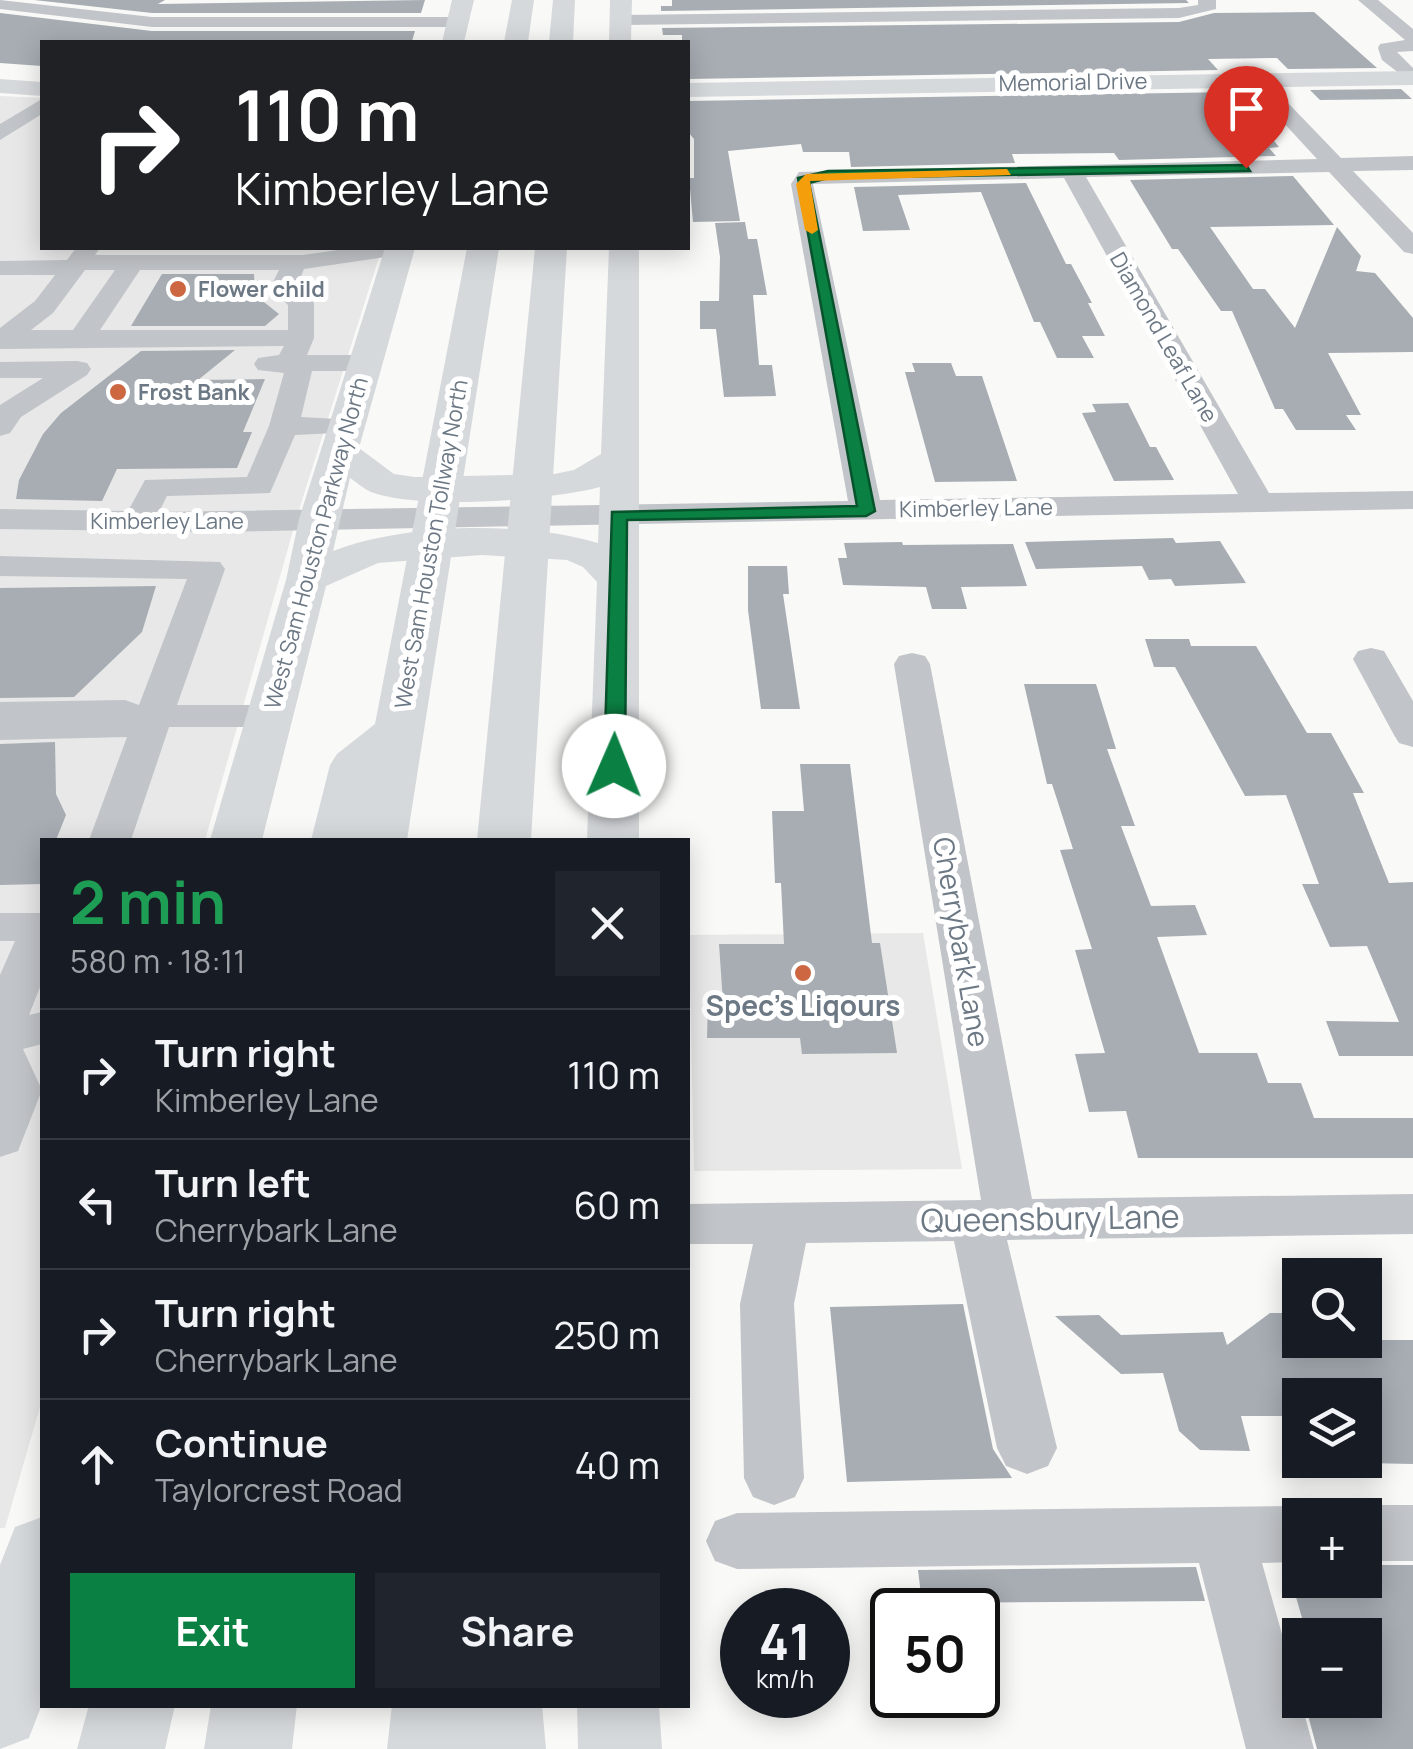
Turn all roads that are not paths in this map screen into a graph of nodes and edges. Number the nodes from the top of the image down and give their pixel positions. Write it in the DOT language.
graph roads {
  1 [pos="523,0"];
  2 [pos="564,0"];
  3 [pos="1207,0"];
  4 [pos="1367,0"];
  5 [pos="0,4"];
  6 [pos="621,21"];
  7 [pos="457,22"];
  8 [pos="516,40"];
  9 [pos="560,40"];
  10 [pos="1413,42"];
  11 [pos="1382,78"];
  12 [pos="1413,78"];
  13 [pos="1254,80"];
  14 [pos="0,86"];
  15 [pos="690,88"];
  16 [pos="1413,92"];
  17 [pos="38,94"];
  18 [pos="4,124"];
  19 [pos="40,133"];
  20 [pos="1413,163"];
  21 [pos="1338,166"];
  22 [pos="1071,172"];
  23 [pos="1413,246"];
  24 [pos="389,250"];
  25 [pos="398,250"];
  26 [pos="482,250"];
  27 [pos="551,250"];
  28 [pos="624,250"];
  29 [pos="77,263"];
  30 [pos="293,267"];
  31 [pos="0,268"];
  32 [pos="127,268"];
  33 [pos="388,286"];
  34 [pos="2,339"];
  35 [pos="80,339"];
  36 [pos="295,351"];
  37 [pos="366,363"];
  38 [pos="212,366"];
  39 [pos="0,370"];
  40 [pos="0,426"];
  41 [pos="284,426"];
  42 [pos="344,439"];
  43 [pos="1413,500"];
  44 [pos="1258,502"];
  45 [pos="595,503"];
  46 [pos="866,511"];
  47 [pos="0,519"];
  48 [pos="319,519"];
  49 [pos="138,522"];
  50 [pos="368,535"];
  51 [pos="0,566"];
  52 [pos="608,569"];
  53 [pos="306,580"];
  54 [pos="1371,659"];
  55 [pos="912,664"];
  56 [pos="154,716"];
  57 [pos="270,716"];
  58 [pos="74,720"];
  59 [pos="7,721"];
  60 [pos="399,730"];
  61 [pos="1413,735"];
  62 [pos="111,838"];
  63 [pos="237,838"];
  64 [pos="338,838"];
  65 [pos="380,838"];
  66 [pos="504,838"];
  67 [pos="613,838"];
  68 [pos="0,927"];
  69 [pos="40,929"];
  70 [pos="40,934"];
  71 [pos="0,1027"];
  72 [pos="40,1029"];
  73 [pos="0,1040"];
  74 [pos="0,1051"];
  75 [pos="40,1054"];
  76 [pos="0,1138"];
  77 [pos="1413,1214"];
  78 [pos="994,1219"];
  79 [pos="784,1222"];
  80 [pos="690,1224"];
  81 [pos="1027,1448"];
  82 [pos="774,1478"];
  83 [pos="1413,1533"];
  84 [pos="1282,1534"];
  85 [pos="1382,1534"];
  86 [pos="1223,1535"];
  87 [pos="737,1542"];
  88 [pos="22,1600"];
  89 [pos="131,1708"];
  90 [pos="254,1708"];
  91 [pos="435,1708"];
  92 [pos="498,1708"];
  93 [pos="618,1708"];
  94 [pos="0,1709"];
  95 [pos="121,1749"];
  96 [pos="248,1749"];
  97 [pos="431,1749"];
  98 [pos="502,1749"];
  99 [pos="620,1749"];
  100 [pos="1280,1749"];
  1 -- 8 [label="highway"];
  2 -- 9 [label="highway"];
  3 -- 6 [label="street"];
  4 -- 10 [label="street"];
  5 -- 7 [label="street"];
  10 -- 12 [label="street"];
  11 -- 12 [label="main road, Memorial Drive"];
  11 -- 13 [label="main road, Memorial Drive"];
  11 -- 16 [label="street"];
  13 -- 15 [label="main road, Memorial Drive"];
  13 -- 21 [label="street"];
  14 -- 17 [label="main road"];
  17 -- 18 [label="street"];
  18 -- 19 [label="street"];
  20 -- 21 [label="street"];
  21 -- 22 [label="street"];
  21 -- 23 [label="street"];
  22 -- 44 [label="street, Diamond Leaf Lane"];
  22 -- 46 [label="street"];
  24 -- 30 [label="street"];
  25 -- 33 [label="main road, West Sam Houston Parkway North"];
  26 -- 60 [label="highway, West Sam Houston Tollway North"];
  27 -- 66 [label="highway"];
  28 -- 45 [label="main road"];
  29 -- 31 [label="street"];
  29 -- 32 [label="street"];
  29 -- 34 [label="street"];
  30 -- 32 [label="street"];
  30 -- 33 [label="street"];
  30 -- 36 [label="street"];
  32 -- 35 [label="street"];
  33 -- 37 [label="main road, West Sam Houston Parkway North"];
  34 -- 35 [label="street"];
  35 -- 36 [label="street"];
  36 -- 37 [label="street"];
  36 -- 38 [label="street"];
  36 -- 41 [label="street"];
  37 -- 42 [label="main road, West Sam Houston Parkway North"];
  39 -- 40 [label="street"];
  41 -- 42 [label="street"];
  41 -- 49 [label="street"];
  42 -- 45 [label="main road"];
  42 -- 48 [label="main road, West Sam Houston Parkway North"];
  43 -- 44 [label="street, Kimberley Lane"];
  44 -- 46 [label="street, Kimberley Lane"];
  45 -- 46 [label="street, Kimberley Lane"];
  45 -- 50 [label="street, Kimberley Lane"];
  45 -- 52 [label="main road"];
  47 -- 49 [label="street, Kimberley Lane"];
  48 -- 49 [label="street, Kimberley Lane"];
  48 -- 50 [label="street, Kimberley Lane"];
  48 -- 53 [label="main road, West Sam Houston Parkway North"];
  50 -- 52 [label="main road"];
  50 -- 53 [label="main road"];
  51 -- 56 [label="street"];
  52 -- 67 [label="main road"];
  53 -- 57 [label="main road, West Sam Houston Parkway North"];
  54 -- 61 [label="street"];
  55 -- 78 [label="street, Cherrybark Lane"];
  56 -- 57 [label="street"];
  56 -- 62 [label="street"];
  57 -- 63 [label="main road, West Sam Houston Parkway North"];
  58 -- 59 [label="street"];
  60 -- 64 [label="highway"];
  60 -- 65 [label="highway, West Sam Houston Tollway North"];
  68 -- 69 [label="street"];
  70 -- 71 [label="street"];
  72 -- 73 [label="street"];
  73 -- 75 [label="street"];
  74 -- 76 [label="street"];
  77 -- 78 [label="street, Queensbury Lane"];
  78 -- 79 [label="street, Queensbury Lane"];
  78 -- 81 [label="street, Cherrybark Lane"];
  79 -- 80 [label="street, Queensbury Lane"];
  79 -- 82 [label="street"];
  83 -- 85 [label="street"];
  84 -- 86 [label="street"];
  86 -- 87 [label="street"];
  86 -- 100 [label="street"];
  88 -- 94 [label="main road"];
  89 -- 95 [label="highway"];
  90 -- 96 [label="highway"];
  91 -- 97 [label="highway"];
  92 -- 98 [label="highway"];
  93 -- 99 [label="main road"];
}
